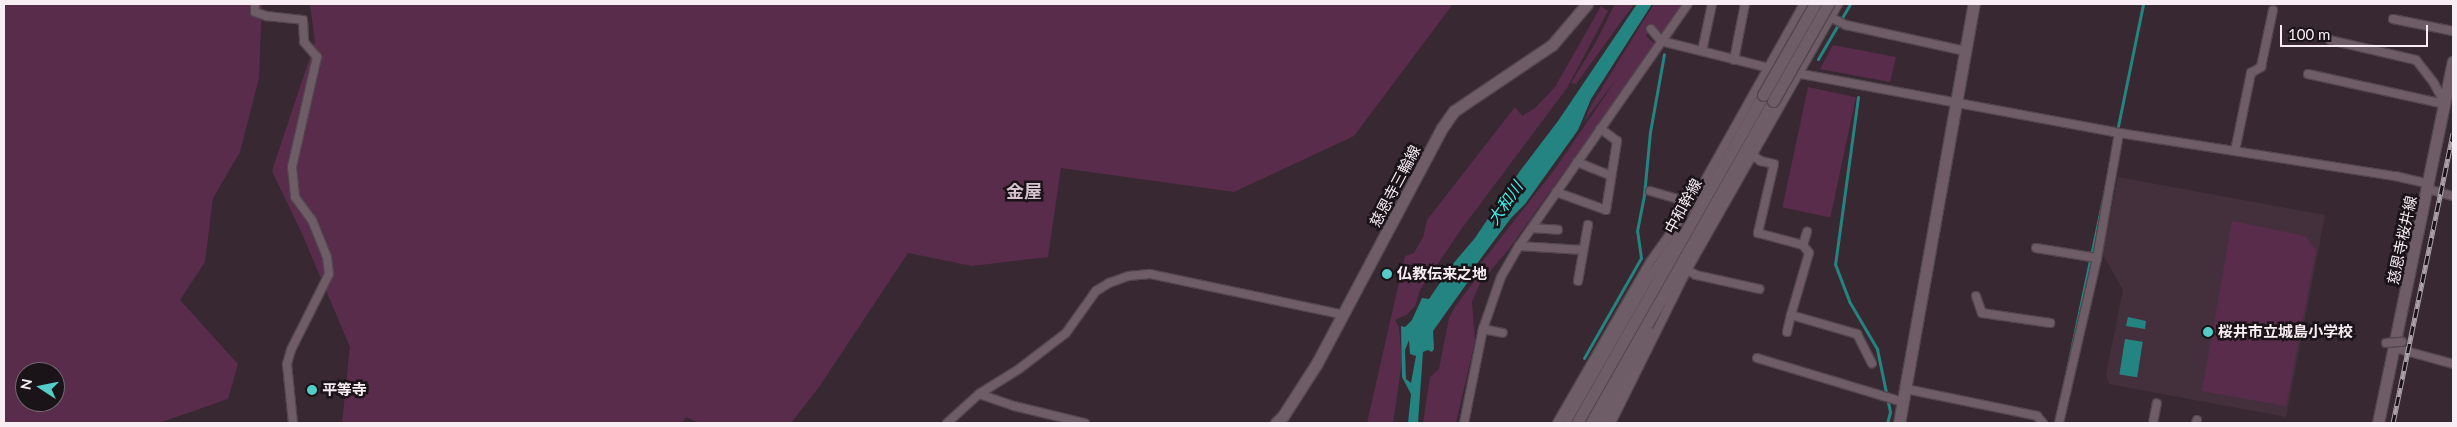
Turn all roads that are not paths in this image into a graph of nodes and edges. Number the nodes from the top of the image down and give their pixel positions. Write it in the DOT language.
graph roads {
  1 [pos="255,4"];
  2 [pos="1586,4"];
  3 [pos="1688,4"];
  4 [pos="1712,4"];
  5 [pos="1745,4"];
  6 [pos="1804,4"];
  7 [pos="1815,4"];
  8 [pos="1828,4"];
  9 [pos="1838,4"];
  10 [pos="1972,4"];
  11 [pos="2273,10"];
  12 [pos="1830,17"];
  13 [pos="2393,20"];
  14 [pos="1651,29"];
  15 [pos="2453,31"];
  16 [pos="2330,40"];
  17 [pos="1661,41"];
  18 [pos="1702,51"];
  19 [pos="1965,51"];
  20 [pos="1734,60"];
  21 [pos="2453,62"];
  22 [pos="1768,68"];
  23 [pos="1798,73"];
  24 [pos="2308,74"];
  25 [pos="1768,98"];
  26 [pos="1956,103"];
  27 [pos="2444,104"];
  28 [pos="1600,128"];
  29 [pos="2118,133"];
  30 [pos="2234,151"];
  31 [pos="1752,155"];
  32 [pos="1577,162"];
  33 [pos="1612,176"];
  34 [pos="2429,186"];
  35 [pos="1650,191"];
  36 [pos="1556,192"];
  37 [pos="2453,196"];
  38 [pos="1693,209"];
  39 [pos="1588,226"];
  40 [pos="1532,228"];
  41 [pos="1558,230"];
  42 [pos="1807,232"];
  43 [pos="1803,245"];
  44 [pos="1519,246"];
  45 [pos="2036,248"];
  46 [pos="1584,250"];
  47 [pos="2096,258"];
  48 [pos="1687,270"];
  49 [pos="1578,281"];
  50 [pos="1759,289"];
  51 [pos="1664,294"];
  52 [pos="1976,296"];
  53 [pos="1344,314"];
  54 [pos="1792,315"];
  55 [pos="2050,323"];
  56 [pos="1483,329"];
  57 [pos="1787,332"];
  58 [pos="1503,333"];
  59 [pos="2394,344"];
  60 [pos="1757,358"];
  61 [pos="1872,363"];
  62 [pos="2453,364"];
  63 [pos="1906,390"];
  64 [pos="979,394"];
  65 [pos="1903,402"];
  66 [pos="2156,403"];
  67 [pos="294,423"];
  68 [pos="947,423"];
  69 [pos="1085,423"];
  70 [pos="1276,423"];
  71 [pos="1464,423"];
  72 [pos="1556,423"];
  73 [pos="1566,423"];
  74 [pos="1577,423"];
  75 [pos="1591,423"];
  76 [pos="1602,423"];
  77 [pos="1611,423"];
  78 [pos="1900,423"];
  79 [pos="2042,423"];
  80 [pos="2059,423"];
  81 [pos="2153,423"];
  82 [pos="2378,423"];
  1 -- 67 [label="street"];
  2 -- 53 [label="main road, 慈恩寺三輪線"];
  3 -- 17 [label="street"];
  4 -- 18 [label="street"];
  5 -- 20 [label="street"];
  6 -- 22 [label="street"];
  7 -- 25 [label="main road, 中和幹線, bridge"];
  8 -- 25 [label="main road, 中和幹線, bridge"];
  9 -- 12 [label="street"];
  10 -- 19 [label="main road"];
  11 -- 30 [label="street"];
  12 -- 19 [label="street"];
  12 -- 23 [label="street"];
  13 -- 15 [label="street"];
  14 -- 17 [label="street"];
  16 -- 27 [label="street"];
  17 -- 18 [label="street"];
  17 -- 28 [label="street"];
  18 -- 20 [label="street"];
  19 -- 26 [label="main road"];
  20 -- 22 [label="street"];
  21 -- 27 [label="main road, 慈恩寺桜井線"];
  22 -- 23 [label="street"];
  22 -- 38 [label="street"];
  23 -- 26 [label="street"];
  23 -- 31 [label="street"];
  24 -- 27 [label="street"];
  25 -- 38 [label="main road, 中和幹線"];
  25 -- 51 [label="main road, 中和幹線"];
  26 -- 29 [label="street"];
  26 -- 63 [label="main road"];
  27 -- 34 [label="main road, 慈恩寺桜井線"];
  28 -- 32 [label="street"];
  28 -- 33 [label="street"];
  29 -- 30 [label="street"];
  29 -- 47 [label="street"];
  30 -- 34 [label="street"];
  31 -- 43 [label="street"];
  31 -- 48 [label="street"];
  32 -- 33 [label="street"];
  32 -- 36 [label="street"];
  33 -- 36 [label="street"];
  34 -- 37 [label="street"];
  34 -- 59 [label="main road, 慈恩寺桜井線"];
  35 -- 38 [label="street"];
  36 -- 40 [label="street"];
  38 -- 72 [label="street"];
  38 -- 73 [label="street"];
  38 -- 74 [label="main road, 中和幹線"];
  39 -- 46 [label="street"];
  40 -- 41 [label="street"];
  40 -- 44 [label="street"];
  42 -- 43 [label="street"];
  43 -- 54 [label="street"];
  44 -- 46 [label="street"];
  44 -- 56 [label="street"];
  45 -- 47 [label="street"];
  46 -- 49 [label="street"];
  47 -- 80 [label="street"];
  48 -- 50 [label="street"];
  48 -- 77 [label="street"];
  51 -- 75 [label="main road, 中和幹線"];
  51 -- 76 [label="street"];
  52 -- 55 [label="street"];
  53 -- 64 [label="street"];
  53 -- 70 [label="main road, 慈恩寺三輪線"];
  54 -- 57 [label="street"];
  54 -- 61 [label="street"];
  56 -- 58 [label="street"];
  56 -- 71 [label="street"];
  59 -- 62 [label="street"];
  59 -- 82 [label="main road, 慈恩寺桜井線"];
  60 -- 65 [label="street"];
  63 -- 65 [label="main road"];
  63 -- 79 [label="street"];
  64 -- 68 [label="street"];
  64 -- 69 [label="street"];
  65 -- 78 [label="main road"];
  66 -- 81 [label="street"];
}
